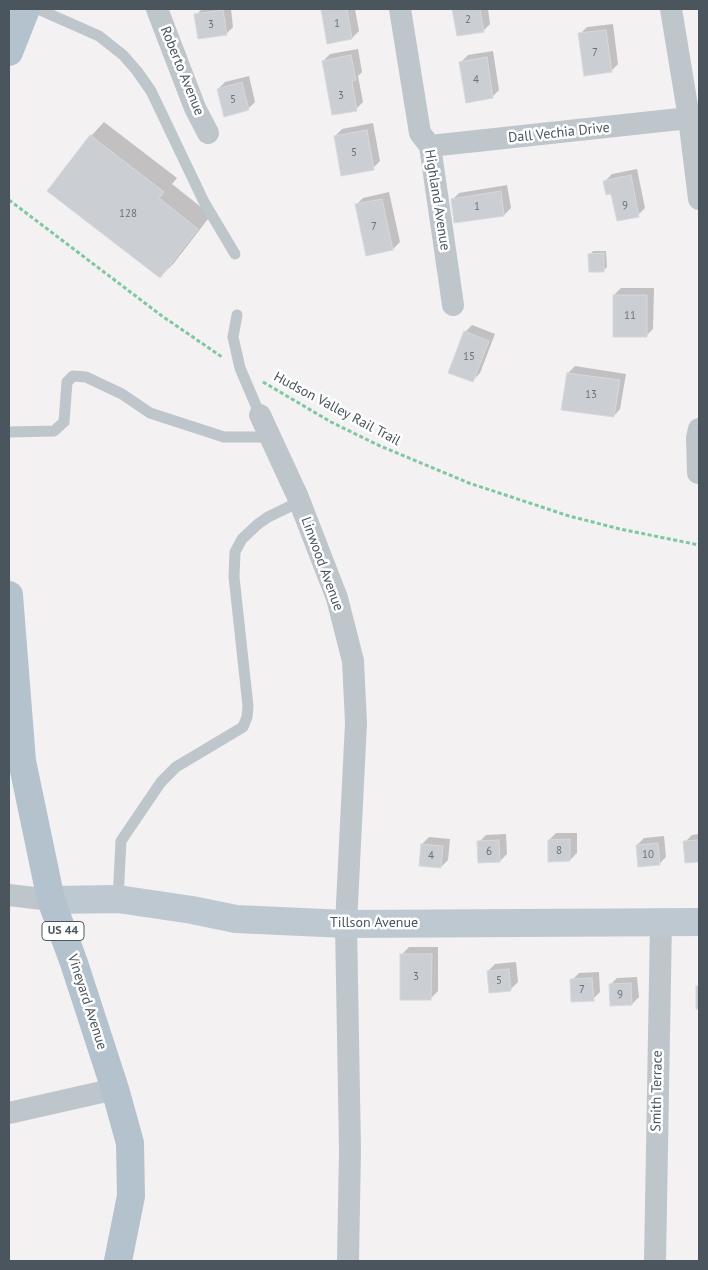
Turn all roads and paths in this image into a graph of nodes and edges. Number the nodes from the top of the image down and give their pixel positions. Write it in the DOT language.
graph roads {
  1 [pos="26,9"];
  2 [pos="38,9"];
  3 [pos="157,9"];
  4 [pos="400,9"];
  5 [pos="671,9"];
  6 [pos="9,52"];
  7 [pos="693,126"];
  8 [pos="208,133"];
  9 [pos="430,146"];
  10 [pos="699,199"];
  11 [pos="9,200"];
  12 [pos="235,254"];
  13 [pos="453,305"];
  14 [pos="237,315"];
  15 [pos="240,368"];
  16 [pos="260,415"];
  17 [pos="699,429"];
  18 [pos="9,432"];
  19 [pos="269,437"];
  20 [pos="698,473"];
  21 [pos="299,502"];
  22 [pos="699,545"];
  23 [pos="9,595"];
  24 [pos="9,895"];
  25 [pos="118,899"];
  26 [pos="51,900"];
  27 [pos="661,922"];
  28 [pos="699,922"];
  29 [pos="346,924"];
  30 [pos="116,1089"];
  31 [pos="9,1113"];
  32 [pos="118,1261"];
  33 [pos="348,1261"];
  34 [pos="655,1261"];
  1 -- 6 [label="main road"];
  2 -- 12 [label="lane"];
  3 -- 8 [label="street, Roberto Avenue"];
  4 -- 9 [label="street, Highland Avenue"];
  5 -- 7 [label="street"];
  7 -- 9 [label="street, Dall Vechia Drive"];
  7 -- 10 [label="street"];
  9 -- 13 [label="street, Highland Avenue"];
  11 -- 15 [label="path, Hudson Valley Rail Trail"];
  14 -- 15 [label="lane, Linwood Avenue"];
  15 -- 16 [label="lane, Linwood Avenue"];
  15 -- 22 [label="path, Hudson Valley Rail Trail"];
  16 -- 19 [label="street, Linwood Avenue"];
  17 -- 20 [label="street"];
  18 -- 19 [label="lane"];
  19 -- 21 [label="street, Linwood Avenue"];
  21 -- 25 [label="lane"];
  21 -- 29 [label="street, Linwood Avenue"];
  23 -- 26 [label="main road, Vineyard Avenue / US 44"];
  24 -- 26 [label="street"];
  25 -- 26 [label="street, Tillson Avenue"];
  25 -- 29 [label="street, Tillson Avenue"];
  26 -- 30 [label="main road, Vineyard Avenue / US 44"];
  27 -- 28 [label="street, Tillson Avenue"];
  27 -- 29 [label="street, Tillson Avenue"];
  27 -- 34 [label="street, Smith Terrace"];
  29 -- 33 [label="street"];
  30 -- 31 [label="street"];
  30 -- 32 [label="main road, Vineyard Avenue / US 44"];
}
